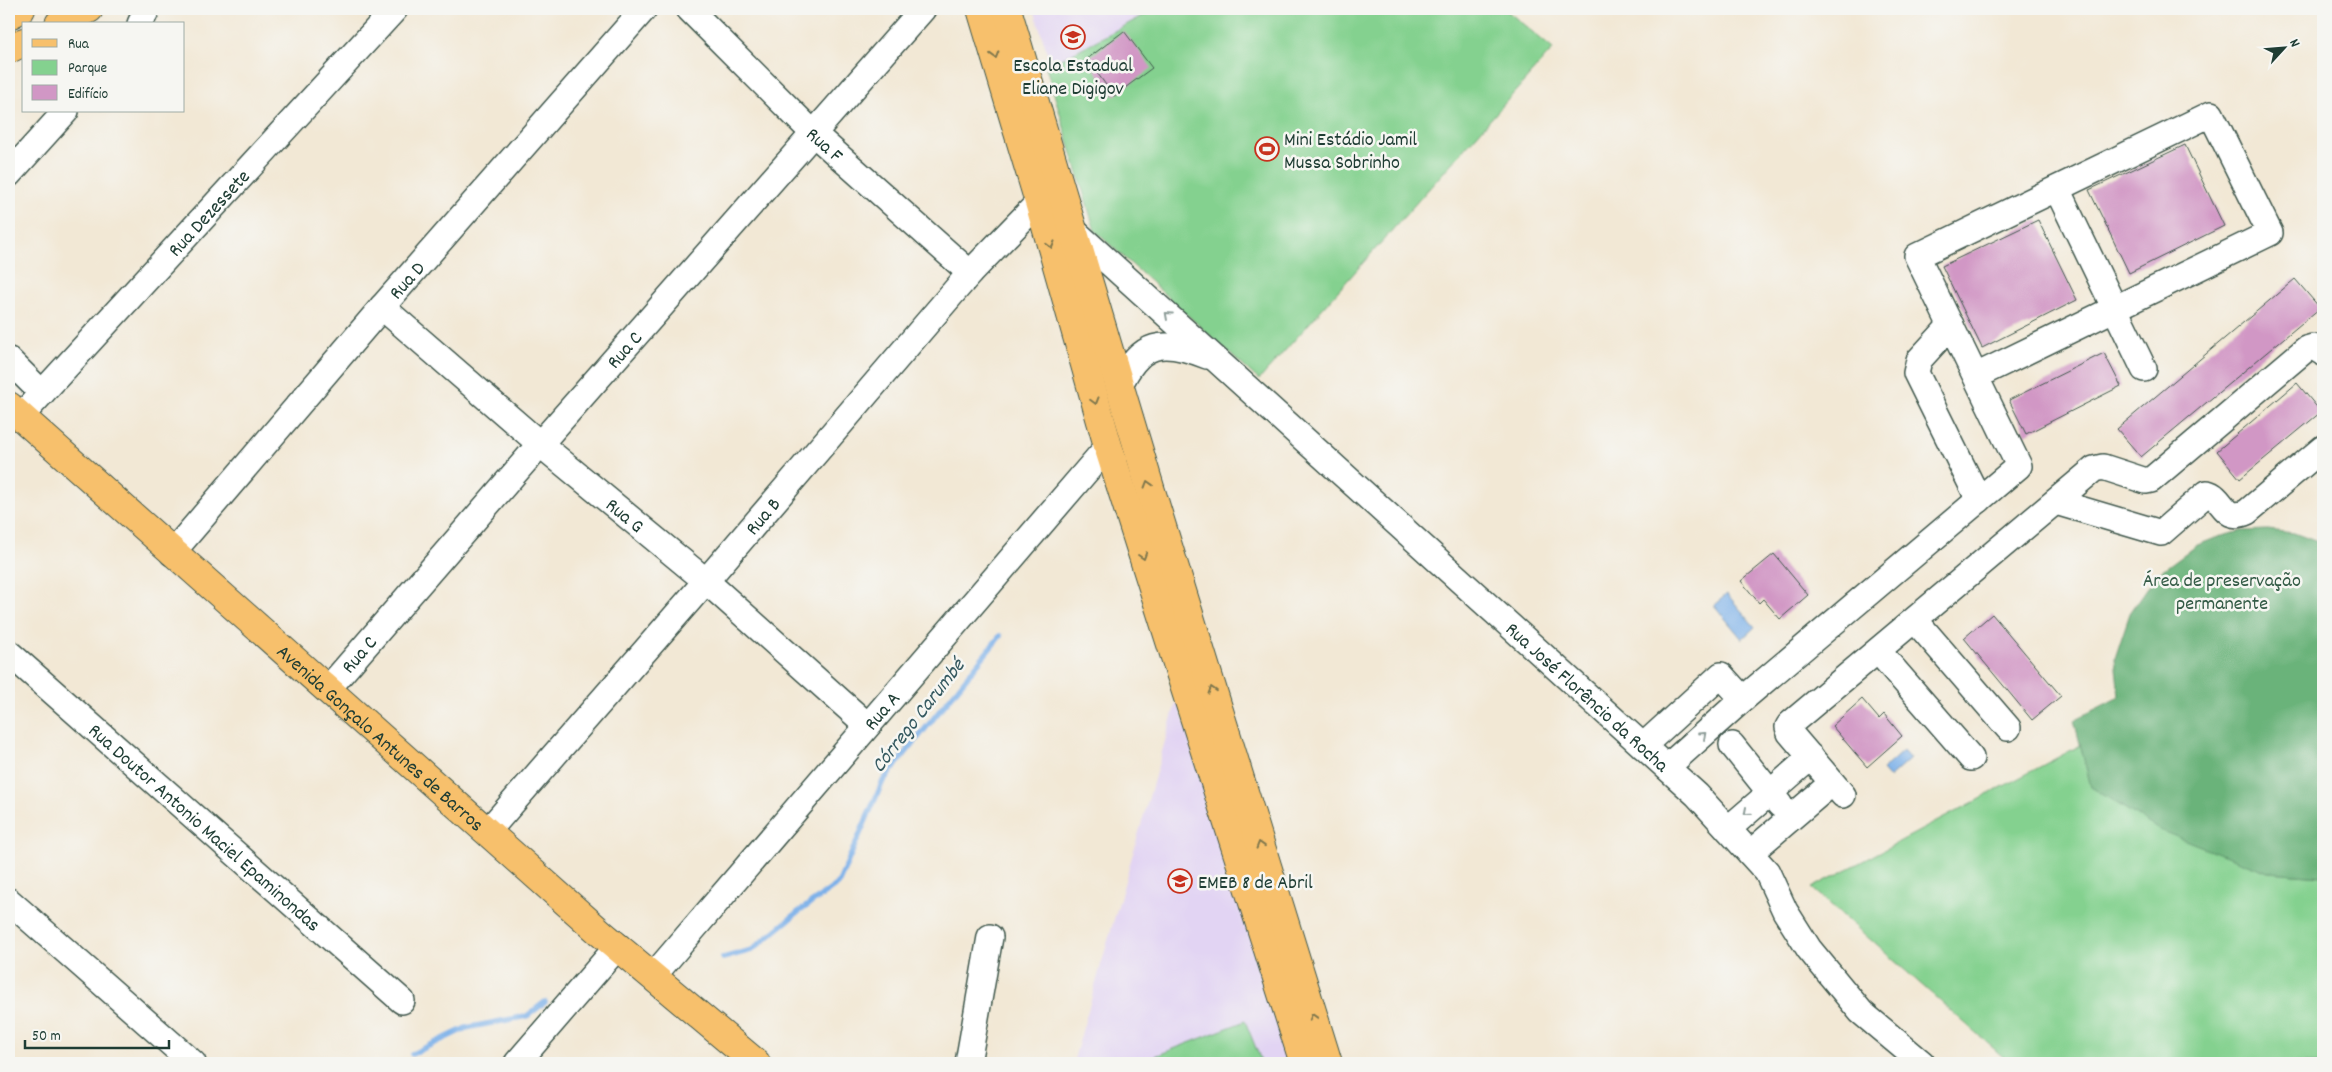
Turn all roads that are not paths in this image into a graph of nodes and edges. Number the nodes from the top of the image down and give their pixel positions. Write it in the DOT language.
graph roads {
  1 [pos="21,9"];
  2 [pos="89,9"];
  3 [pos="147,9"];
  4 [pos="395,9"];
  5 [pos="644,9"];
  6 [pos="689,9"];
  7 [pos="923,9"];
  8 [pos="981,9"];
  9 [pos="1007,9"];
  10 [pos="9,15"];
  11 [pos="63,22"];
  12 [pos="141,22"];
  13 [pos="22,43"];
  14 [pos="9,49"];
  15 [pos="65,112"];
  16 [pos="813,133"];
  17 [pos="9,174"];
  18 [pos="2057,189"];
  19 [pos="1039,202"];
  20 [pos="1072,229"];
  21 [pos="970,273"];
  22 [pos="382,307"];
  23 [pos="2114,308"];
  24 [pos="1951,325"];
  25 [pos="2323,353"];
  26 [pos="9,360"];
  27 [pos="1217,360"];
  28 [pos="2144,369"];
  29 [pos="1976,376"];
  30 [pos="1119,387"];
  31 [pos="42,392"];
  32 [pos="14,411"];
  33 [pos="540,444"];
  34 [pos="1108,446"];
  35 [pos="2322,453"];
  36 [pos="1979,500"];
  37 [pos="2056,502"];
  38 [pos="172,553"];
  39 [pos="706,581"];
  40 [pos="1915,620"];
  41 [pos="1878,651"];
  42 [pos="9,653"];
  43 [pos="327,690"];
  44 [pos="1743,699"];
  45 [pos="867,725"];
  46 [pos="2008,728"];
  47 [pos="1732,745"];
  48 [pos="1643,746"];
  49 [pos="1811,757"];
  50 [pos="1971,758"];
  51 [pos="1666,767"];
  52 [pos="1770,792"];
  53 [pos="1791,818"];
  54 [pos="1728,829"];
  55 [pos="488,831"];
  56 [pos="1750,853"];
  57 [pos="9,901"];
  58 [pos="990,937"];
  59 [pos="618,946"];
  60 [pos="654,975"];
  61 [pos="402,1002"];
  62 [pos="194,1063"];
  63 [pos="517,1063"];
  64 [pos="756,1063"];
  65 [pos="968,1063"];
  66 [pos="1304,1063"];
  67 [pos="1328,1063"];
  68 [pos="1922,1063"];
  1 -- 10 [label="main road"];
  2 -- 11 [label="main road"];
  3 -- 12 [label="street"];
  4 -- 31 [label="street, Rua Dezessete"];
  5 -- 22 [label="street, Rua D"];
  6 -- 16 [label="street, Rua F"];
  7 -- 16 [label="street, Rua C"];
  8 -- 19 [label="main road, one-way"];
  9 -- 20 [label="main road"];
  13 -- 14 [label="main road"];
  15 -- 17 [label="street"];
  16 -- 21 [label="street, Rua F"];
  16 -- 33 [label="street, Rua C"];
  18 -- 23 [label="street"];
  18 -- 23 [label="street"];
  18 -- 24 [label="street"];
  19 -- 21 [label="street, Rua B"];
  19 -- 34 [label="main road, one-way"];
  27 -- 20 [label="street, Rua José Florêncio da Rocha, one-way"];
  20 -- 30 [label="main road"];
  21 -- 39 [label="street, Rua B"];
  22 -- 33 [label="street, Rua G"];
  22 -- 38 [label="street, Rua D"];
  23 -- 28 [label="street"];
  23 -- 29 [label="street"];
  24 -- 29 [label="street"];
  24 -- 36 [label="street"];
  25 -- 37 [label="street"];
  26 -- 31 [label="street"];
  27 -- 30 [label="street, Rua José Florêncio da Rocha"];
  27 -- 48 [label="street, Rua José Florêncio da Rocha"];
  29 -- 36 [label="street"];
  67 -- 30 [label="main road, one-way"];
  31 -- 32 [label="street, Rua Dezessete"];
  32 -- 38 [label="main road, Avenida Gonçalo Antunes de Barros"];
  33 -- 39 [label="street, Rua G"];
  33 -- 43 [label="street, Rua C"];
  34 -- 45 [label="street, Rua A"];
  34 -- 66 [label="main road, one-way"];
  35 -- 37 [label="street"];
  36 -- 44 [label="street"];
  37 -- 40 [label="street"];
  38 -- 43 [label="main road, Avenida Gonçalo Antunes de Barros"];
  39 -- 45 [label="street, Rua G"];
  39 -- 55 [label="street, Rua B"];
  40 -- 41 [label="street"];
  40 -- 46 [label="street"];
  41 -- 49 [label="street"];
  41 -- 50 [label="street"];
  42 -- 61 [label="street, Rua Doutor Antonio Maciel Epaminondas"];
  43 -- 55 [label="main road, Avenida Gonçalo Antunes de Barros"];
  44 -- 48 [label="street"];
  51 -- 44 [label="street, one-way"];
  45 -- 60 [label="street, Rua A"];
  47 -- 52 [label="street"];
  48 -- 51 [label="street, Rua José Florêncio da Rocha"];
  49 -- 52 [label="street"];
  49 -- 53 [label="street"];
  51 -- 54 [label="street, Rua José Florêncio da Rocha"];
  52 -- 53 [label="street"];
  52 -- 54 [label="street, one-way"];
  53 -- 56 [label="street"];
  54 -- 56 [label="street, Rua José Florêncio da Rocha"];
  55 -- 59 [label="main road, Avenida Gonçalo Antunes de Barros"];
  56 -- 68 [label="street, Rua José Florêncio da Rocha"];
  57 -- 62 [label="street"];
  58 -- 65 [label="street"];
  59 -- 60 [label="main road, Avenida Gonçalo Antunes de Barros"];
  59 -- 63 [label="street"];
  60 -- 64 [label="main road, Avenida Gonçalo Antunes de Barros"];
}
